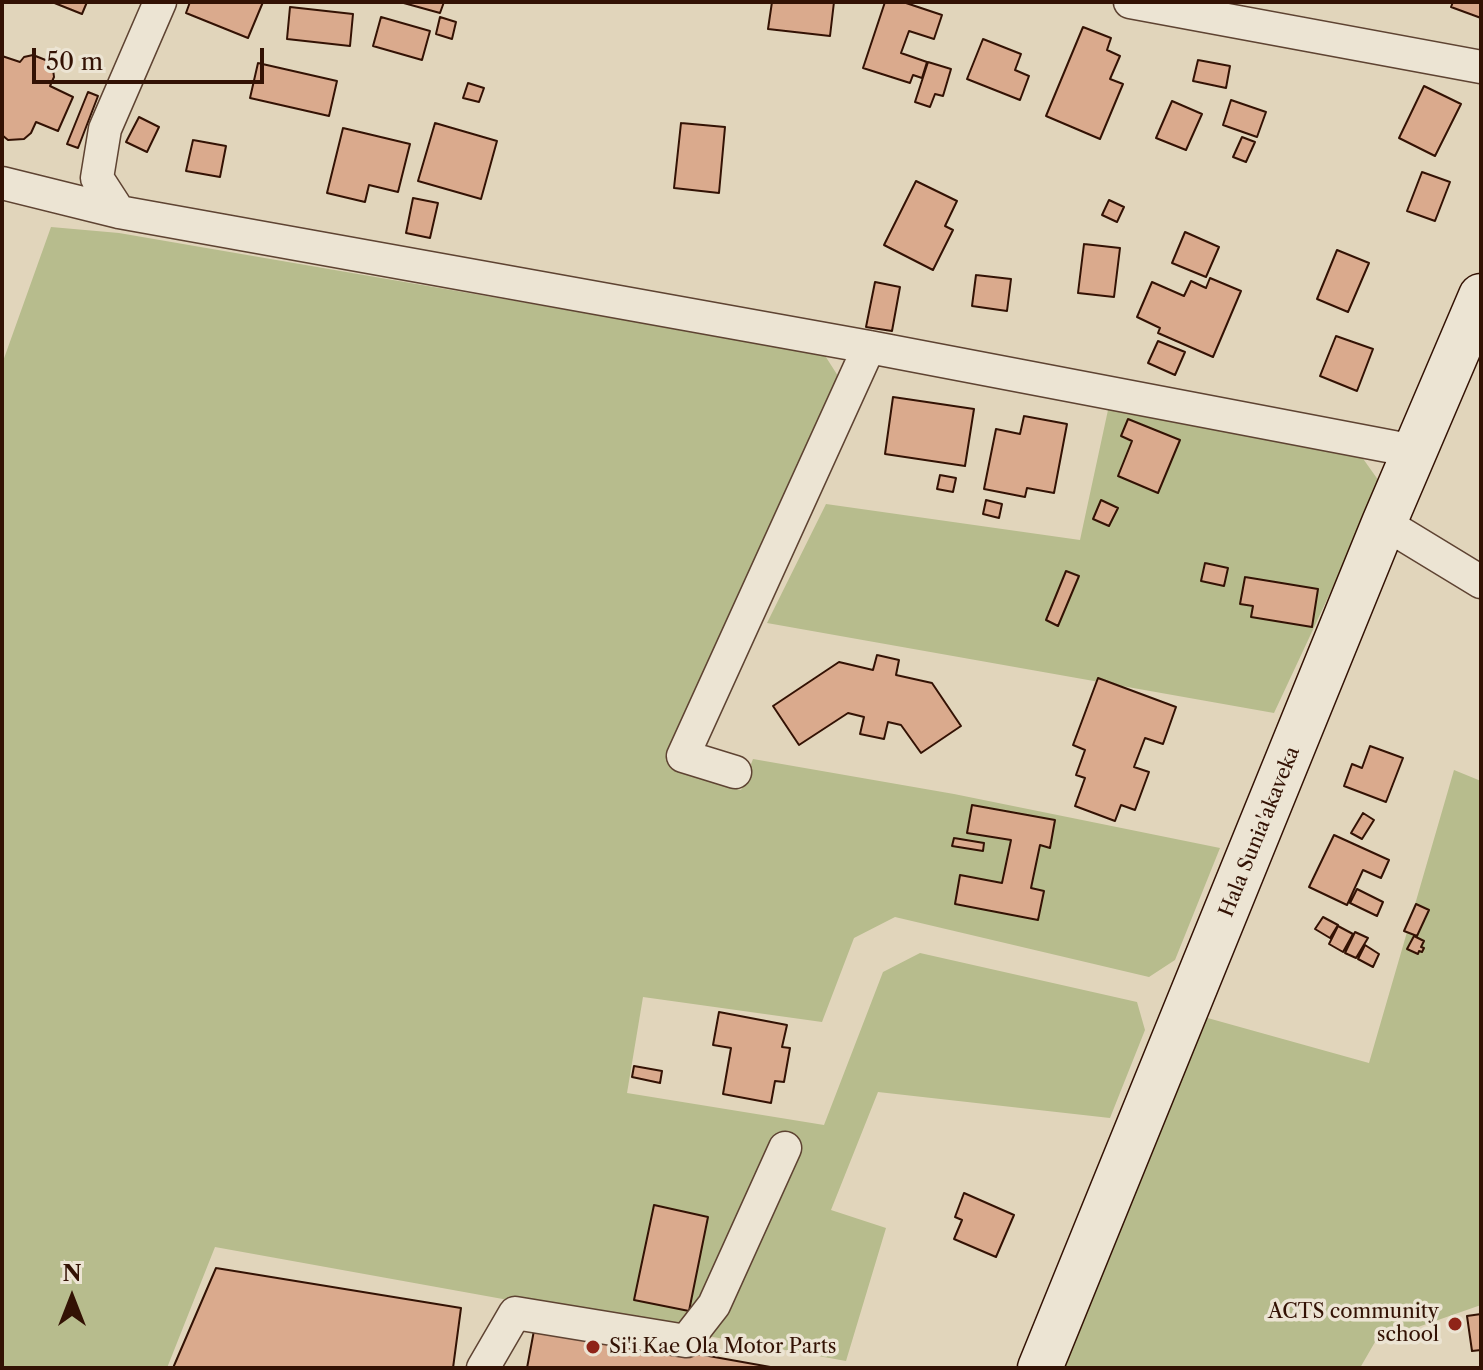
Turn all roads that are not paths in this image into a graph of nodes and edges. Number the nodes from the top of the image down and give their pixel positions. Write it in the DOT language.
graph roads {
  1 [pos="160,2"];
  2 [pos="1130,2"];
  3 [pos="1481,67"];
  4 [pos="2,183"];
  5 [pos="119,212"];
  6 [pos="1481,296"];
  7 [pos="869,347"];
  8 [pos="1414,451"];
  9 [pos="1384,523"];
  10 [pos="1481,582"];
  11 [pos="735,772"];
  12 [pos="785,1148"];
  13 [pos="483,1368"];
  14 [pos="1040,1368"];
  1 -- 5 [label="street"];
  2 -- 3 [label="street"];
  4 -- 5 [label="street"];
  5 -- 7 [label="street"];
  6 -- 8 [label="street, Hala Sunia'akaveka"];
  7 -- 8 [label="street"];
  7 -- 11 [label="street"];
  8 -- 9 [label="street, Hala Sunia'akaveka"];
  9 -- 10 [label="street"];
  9 -- 14 [label="street, Hala Sunia'akaveka"];
  12 -- 13 [label="street"];
}
